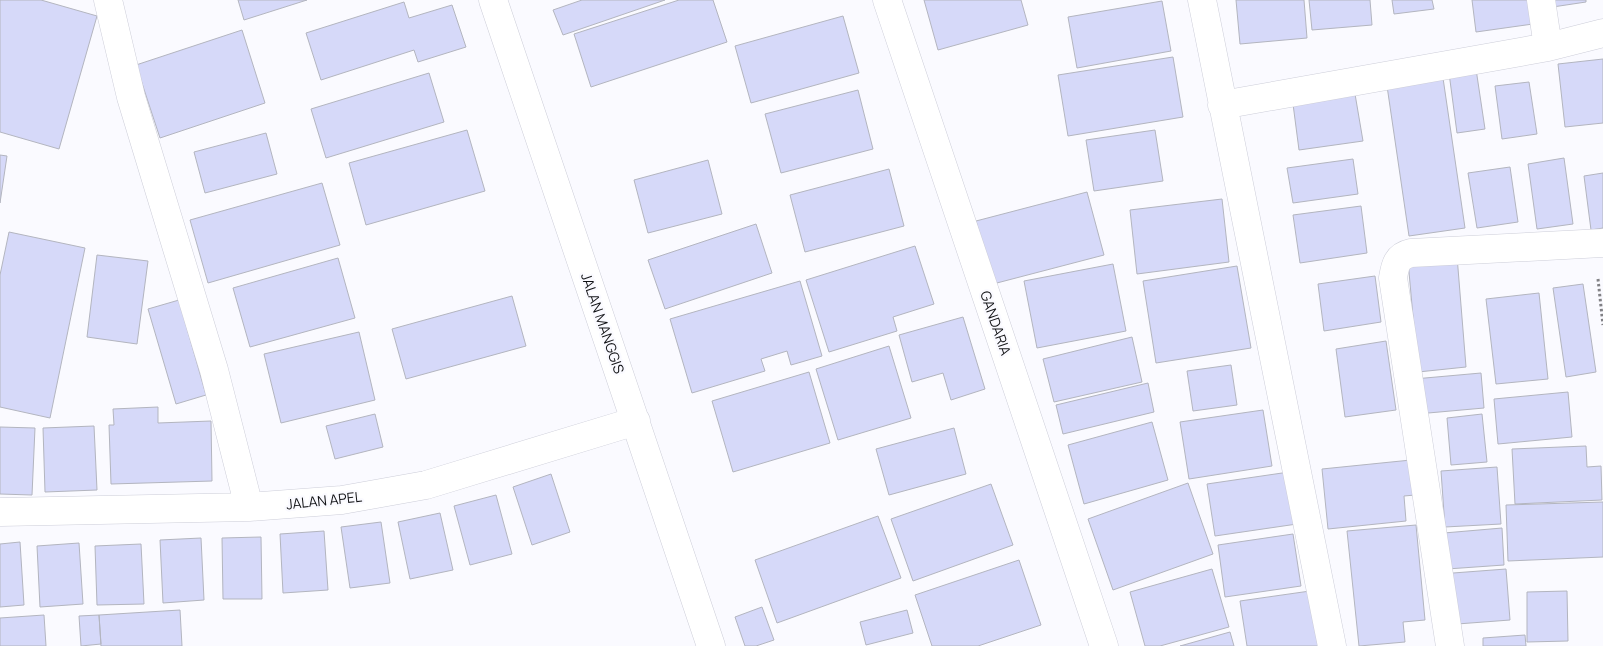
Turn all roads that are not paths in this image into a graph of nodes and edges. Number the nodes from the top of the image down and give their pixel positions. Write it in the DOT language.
graph roads {
  1 [pos="108,0"];
  2 [pos="493,0"];
  3 [pos="887,0"];
  4 [pos="1202,0"];
  5 [pos="1541,0"];
  6 [pos="1603,34"];
  7 [pos="1548,47"];
  8 [pos="1222,105"];
  9 [pos="1598,243"];
  10 [pos="636,421"];
  11 [pos="249,506"];
  12 [pos="0,512"];
  13 [pos="712,646"];
  14 [pos="1104,646"];
  15 [pos="1332,646"];
  16 [pos="1450,646"];
  1 -- 11 [label="street"];
  2 -- 10 [label="street, JALAN MANGGIS"];
  3 -- 14 [label="street, GANDARIA"];
  4 -- 8 [label="street"];
  5 -- 7 [label="street"];
  6 -- 7 [label="street"];
  7 -- 8 [label="street"];
  8 -- 15 [label="street"];
  9 -- 16 [label="street"];
  10 -- 11 [label="street, JALAN APEL"];
  10 -- 13 [label="street, JALAN MANGGIS"];
  11 -- 12 [label="street, JALAN APEL"];
}
